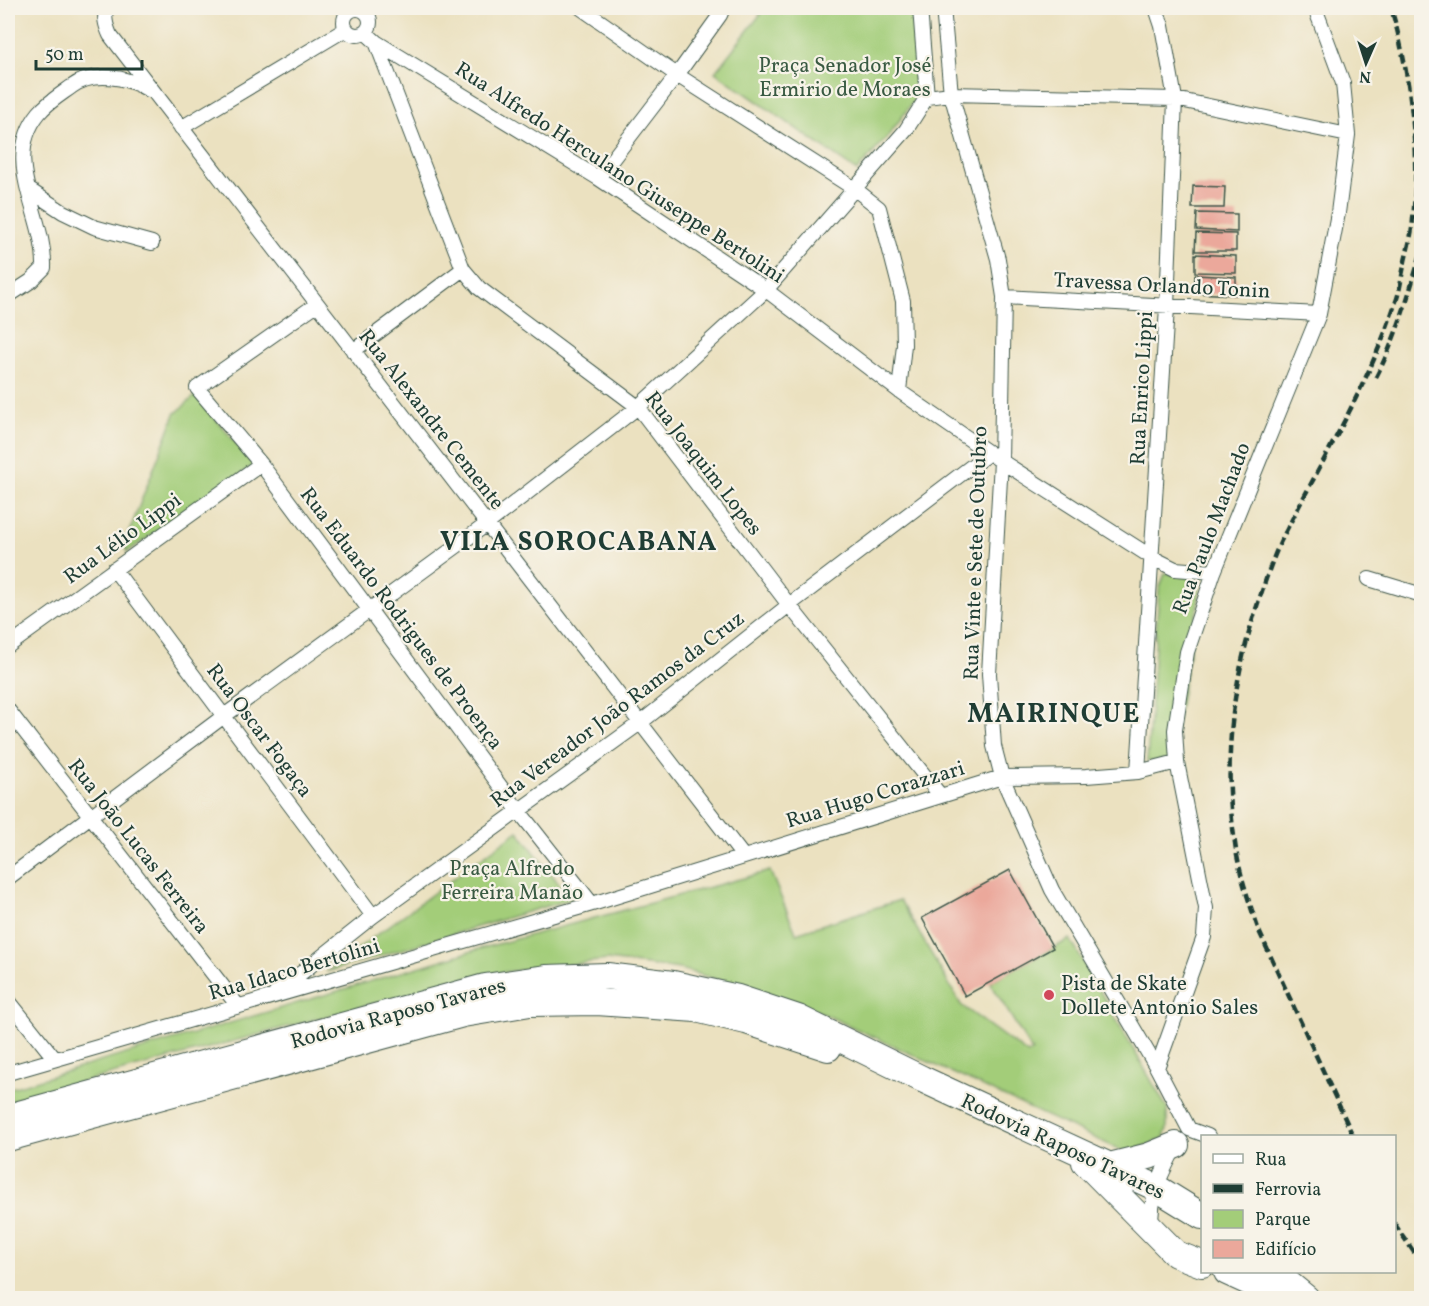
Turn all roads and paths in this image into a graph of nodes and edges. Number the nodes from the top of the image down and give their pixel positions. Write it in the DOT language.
graph roads {
  1 [pos="107,8"];
  2 [pos="581,8"];
  3 [pos="723,8"];
  4 [pos="920,8"];
  5 [pos="942,8"];
  6 [pos="1156,8"];
  7 [pos="1316,8"];
  8 [pos="366,9"];
  9 [pos="344,10"];
  10 [pos="346,29"];
  11 [pos="371,37"];
  12 [pos="677,75"];
  13 [pos="154,92"];
  14 [pos="951,94"];
  15 [pos="927,97"];
  16 [pos="1175,99"];
  17 [pos="182,128"];
  18 [pos="1348,135"];
  19 [pos="598,178"];
  20 [pos="28,189"];
  21 [pos="855,189"];
  22 [pos="152,243"];
  23 [pos="463,269"];
  24 [pos="766,290"];
  25 [pos="8,296"];
  26 [pos="1004,297"];
  27 [pos="317,304"];
  28 [pos="1167,307"];
  29 [pos="1319,314"];
  30 [pos="353,351"];
  31 [pos="899,391"];
  32 [pos="638,407"];
  33 [pos="995,457"];
  34 [pos="261,464"];
  35 [pos="487,524"];
  36 [pos="1153,558"];
  37 [pos="114,569"];
  38 [pos="1214,572"];
  39 [pos="1369,579"];
  40 [pos="1422,595"];
  41 [pos="789,605"];
  42 [pos="370,611"];
  43 [pos="8,646"];
  44 [pos="8,710"];
  45 [pos="224,716"];
  46 [pos="639,723"];
  47 [pos="1177,762"];
  48 [pos="1138,772"];
  49 [pos="1002,777"];
  50 [pos="940,795"];
  51 [pos="518,810"];
  52 [pos="91,817"];
  53 [pos="743,856"];
  54 [pos="8,878"];
  55 [pos="592,904"];
  56 [pos="373,916"];
  57 [pos="269,998"];
  58 [pos="8,1000"];
  59 [pos="238,1006"];
  60 [pos="55,1059"];
  61 [pos="1157,1068"];
  62 [pos="8,1073"];
  63 [pos="922,1079"];
  64 [pos="8,1117"];
  65 [pos="1182,1137"];
  66 [pos="1201,1137"];
  67 [pos="8,1138"];
  68 [pos="1075,1151"];
  69 [pos="1109,1166"];
  70 [pos="1155,1187"];
  71 [pos="1201,1215"];
  72 [pos="1151,1230"];
  73 [pos="1201,1263"];
  74 [pos="1229,1273"];
  75 [pos="1275,1273"];
  76 [pos="1291,1273"];
  77 [pos="1284,1299"];
  78 [pos="1306,1299"];
  79 [pos="1315,1299"];
  1 -- 13 [label="street, Rua Alexandre Cemente"];
  2 -- 12 [label="street"];
  3 -- 12 [label="street"];
  4 -- 15 [label="street"];
  5 -- 14 [label="street, Rua Vinte e Sete de Outubro"];
  6 -- 16 [label="street, Rua Enrico Lippi"];
  7 -- 18 [label="street, Rua Paulo Machado"];
  8 -- 9 [label="street"];
  8 -- 11 [label="street, Rua Joaquim Lopes"];
  9 -- 10 [label="street"];
  10 -- 11 [label="street"];
  10 -- 17 [label="street"];
  11 -- 19 [label="street, Rua Alfredo Herculano Giuseppe Bertolini"];
  11 -- 23 [label="street, Rua Joaquim Lopes"];
  12 -- 19 [label="street"];
  12 -- 21 [label="street"];
  13 -- 17 [label="street, Rua Alexandre Cemente"];
  13 -- 20 [label="street"];
  14 -- 15 [label="street"];
  14 -- 16 [label="street"];
  14 -- 26 [label="street, Rua Vinte e Sete de Outubro"];
  15 -- 21 [label="street"];
  16 -- 18 [label="street"];
  16 -- 28 [label="street, Rua Enrico Lippi"];
  17 -- 27 [label="street, Rua Alexandre Cemente"];
  18 -- 29 [label="street, Rua Paulo Machado"];
  19 -- 24 [label="street, Rua Alfredo Herculano Giuseppe Bertolini"];
  20 -- 22 [label="street"];
  20 -- 25 [label="street"];
  21 -- 24 [label="street"];
  21 -- 31 [label="street"];
  23 -- 30 [label="street"];
  23 -- 32 [label="street, Rua Joaquim Lopes"];
  24 -- 31 [label="street, Rua Alfredo Herculano Giuseppe Bertolini"];
  24 -- 32 [label="street"];
  26 -- 28 [label="street, Travessa Orlando Tonin"];
  26 -- 33 [label="street, Rua Vinte e Sete de Outubro"];
  27 -- 30 [label="street, Rua Alexandre Cemente"];
  27 -- 34 [label="street, Rua Eduardo Rodrigues de Proença"];
  28 -- 29 [label="street, Travessa Orlando Tonin"];
  28 -- 36 [label="street, Rua Enrico Lippi"];
  29 -- 38 [label="street, Rua Paulo Machado"];
  30 -- 35 [label="street, Rua Alexandre Cemente"];
  31 -- 33 [label="street, Rua Alfredo Herculano Giuseppe Bertolini"];
  32 -- 35 [label="street"];
  32 -- 41 [label="street, Rua Joaquim Lopes"];
  33 -- 36 [label="street, Rua Alfredo Herculano Giuseppe Bertolini"];
  33 -- 41 [label="street, Rua Vereador João Ramos da Cruz"];
  33 -- 49 [label="street, Rua Vinte e Sete de Outubro"];
  34 -- 37 [label="street, Rua Lélio Lippi"];
  34 -- 42 [label="street, Rua Eduardo Rodrigues de Proença"];
  35 -- 42 [label="street"];
  35 -- 46 [label="street, Rua Alexandre Cemente"];
  36 -- 38 [label="street, Rua Alfredo Herculano Giuseppe Bertolini"];
  36 -- 48 [label="street, Rua Enrico Lippi"];
  37 -- 43 [label="street, Rua Lélio Lippi"];
  37 -- 45 [label="street, Rua Oscar Fogaça"];
  38 -- 47 [label="street, Rua Paulo Machado"];
  39 -- 40 [label="street"];
  41 -- 46 [label="street, Rua Vereador João Ramos da Cruz"];
  41 -- 50 [label="street, Rua Joaquim Lopes"];
  42 -- 45 [label="street"];
  42 -- 51 [label="street, Rua Eduardo Rodrigues de Proença"];
  44 -- 52 [label="street, Rua João Lucas Ferreira"];
  45 -- 52 [label="street"];
  45 -- 56 [label="street, Rua Oscar Fogaça"];
  46 -- 51 [label="street, Rua Vereador João Ramos da Cruz"];
  46 -- 53 [label="street, Rua Alexandre Cemente"];
  47 -- 48 [label="street, Rua Hugo Corazzari"];
  47 -- 61 [label="street, Rua Paulo Machado"];
  48 -- 49 [label="street, Rua Hugo Corazzari"];
  49 -- 50 [label="street, Rua Hugo Corazzari"];
  49 -- 61 [label="street, Rua Vinte e Sete de Outubro"];
  50 -- 53 [label="street, Rua Hugo Corazzari"];
  51 -- 55 [label="street, Rua Eduardo Rodrigues de Proença"];
  51 -- 56 [label="street, Rua Vereador João Ramos da Cruz"];
  52 -- 54 [label="street"];
  52 -- 59 [label="street, Rua João Lucas Ferreira"];
  53 -- 55 [label="street, Rua Hugo Corazzari"];
  55 -- 57 [label="street, Rua Idaco Bertolini"];
  56 -- 57 [label="street, Rua Vereador João Ramos da Cruz"];
  57 -- 59 [label="street, Rua Idaco Bertolini"];
  58 -- 60 [label="street"];
  59 -- 60 [label="street, Rua Idaco Bertolini"];
  60 -- 62 [label="street, Rua Idaco Bertolini"];
  61 -- 65 [label="street, Rua Vinte e Sete de Outubro"];
  63 -- 64 [label="highway, Rodovia Raposo Tavares"];
  63 -- 67 [label="highway, Rodovia Raposo Tavares"];
  63 -- 68 [label="highway, Rodovia Raposo Tavares"];
  65 -- 66 [label="street"];
  65 -- 69 [label="highway"];
  65 -- 70 [label="street"];
  68 -- 69 [label="highway, Rodovia Raposo Tavares"];
  68 -- 72 [label="highway"];
  69 -- 70 [label="highway, Rodovia Raposo Tavares"];
  70 -- 71 [label="highway, Rodovia Raposo Tavares"];
  70 -- 72 [label="street"];
  72 -- 73 [label="highway"];
  74 -- 77 [label="highway"];
  75 -- 78 [label="highway"];
  76 -- 79 [label="highway"];
}
